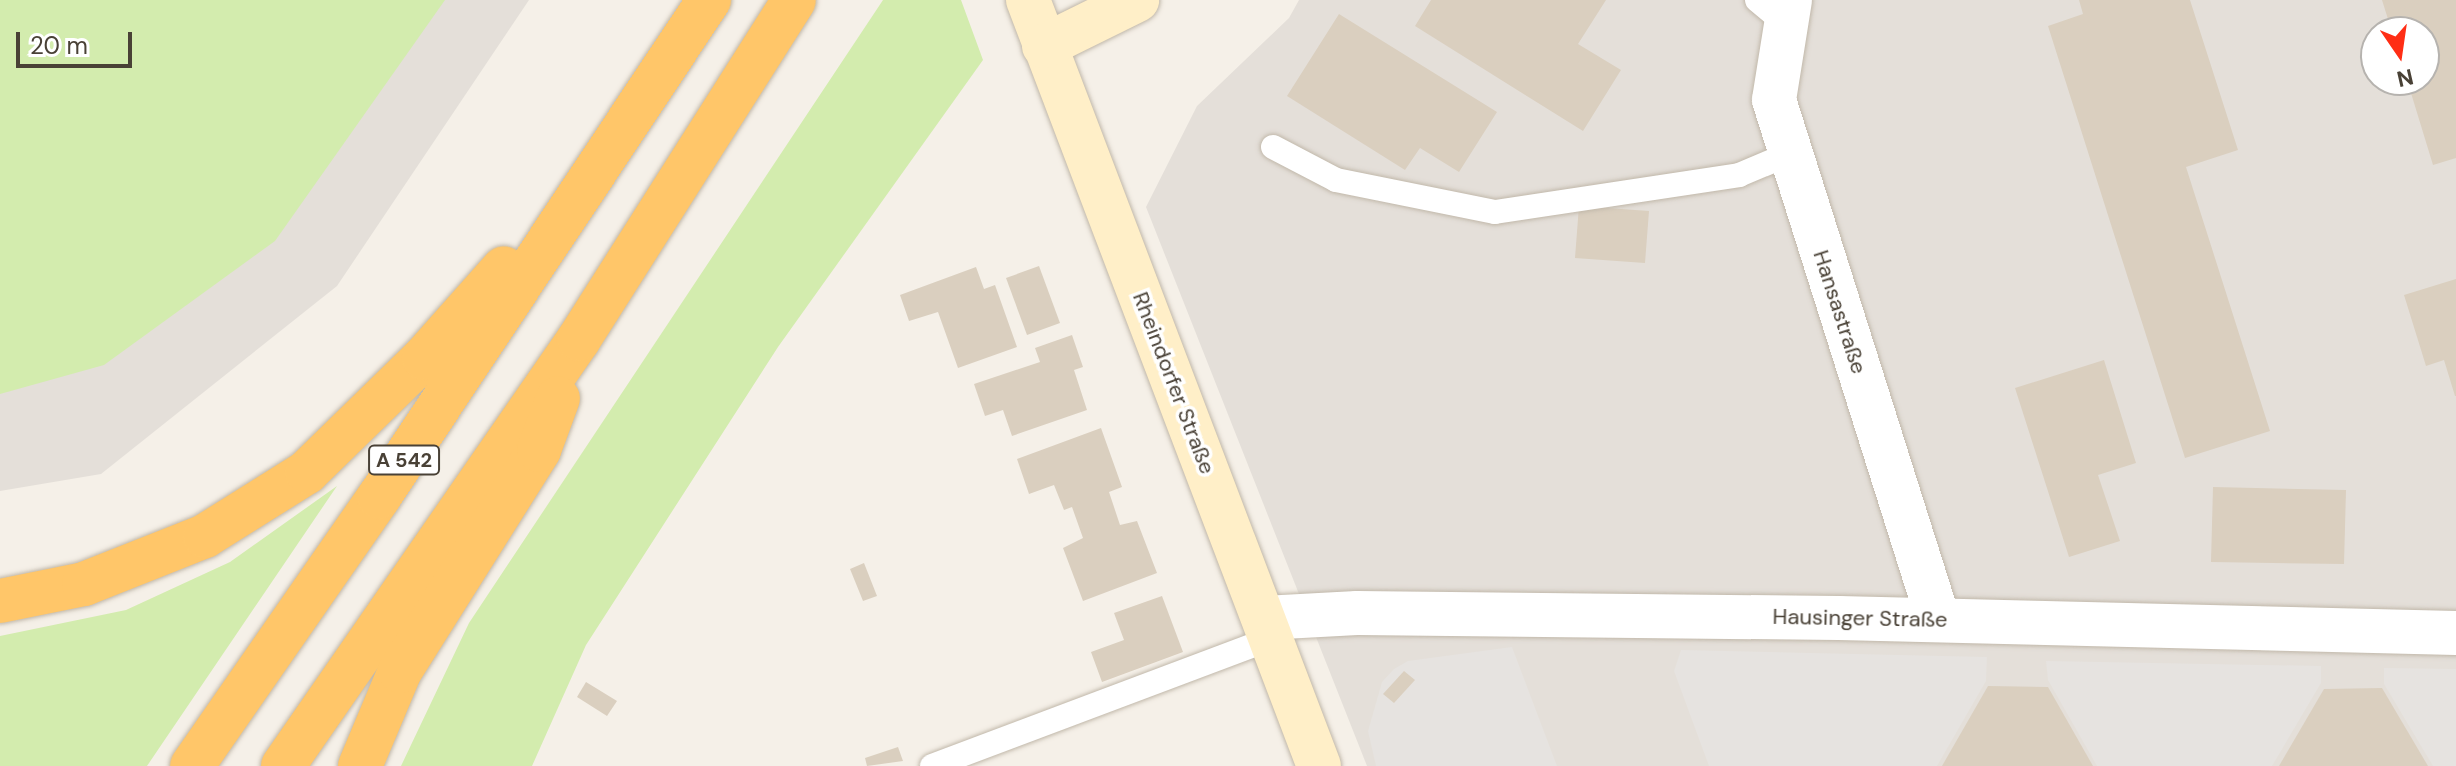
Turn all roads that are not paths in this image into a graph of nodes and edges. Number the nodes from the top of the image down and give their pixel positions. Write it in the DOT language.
graph roads {
  1 [pos="709,0"];
  2 [pos="794,0"];
  3 [pos="1028,0"];
  4 [pos="1137,0"];
  5 [pos="1777,8"];
  6 [pos="1044,46"];
  7 [pos="1273,147"];
  8 [pos="609,150"];
  9 [pos="1789,154"];
  10 [pos="579,339"];
  11 [pos="0,601"];
  12 [pos="1938,619"];
  13 [pos="1268,628"];
  14 [pos="2456,633"];
  15 [pos="192,766"];
  16 [pos="283,766"];
  17 [pos="360,766"];
  18 [pos="932,766"];
  19 [pos="1319,766"];
  1 -- 8 [label="highway, A 542"];
  2 -- 10 [label="highway"];
  3 -- 6 [label="main road, Rheindorfer Straße"];
  4 -- 6 [label="main road"];
  5 -- 9 [label="street, Hansastraße"];
  6 -- 13 [label="main road, Rheindorfer Straße"];
  7 -- 9 [label="lane"];
  8 -- 11 [label="highway"];
  8 -- 15 [label="highway, A 542"];
  9 -- 12 [label="street, Hansastraße"];
  10 -- 16 [label="highway"];
  10 -- 17 [label="highway"];
  12 -- 13 [label="street, Hausinger Straße"];
  12 -- 14 [label="street, Hausinger Straße"];
  13 -- 18 [label="lane"];
  13 -- 19 [label="main road, Rheindorfer Straße"];
}
